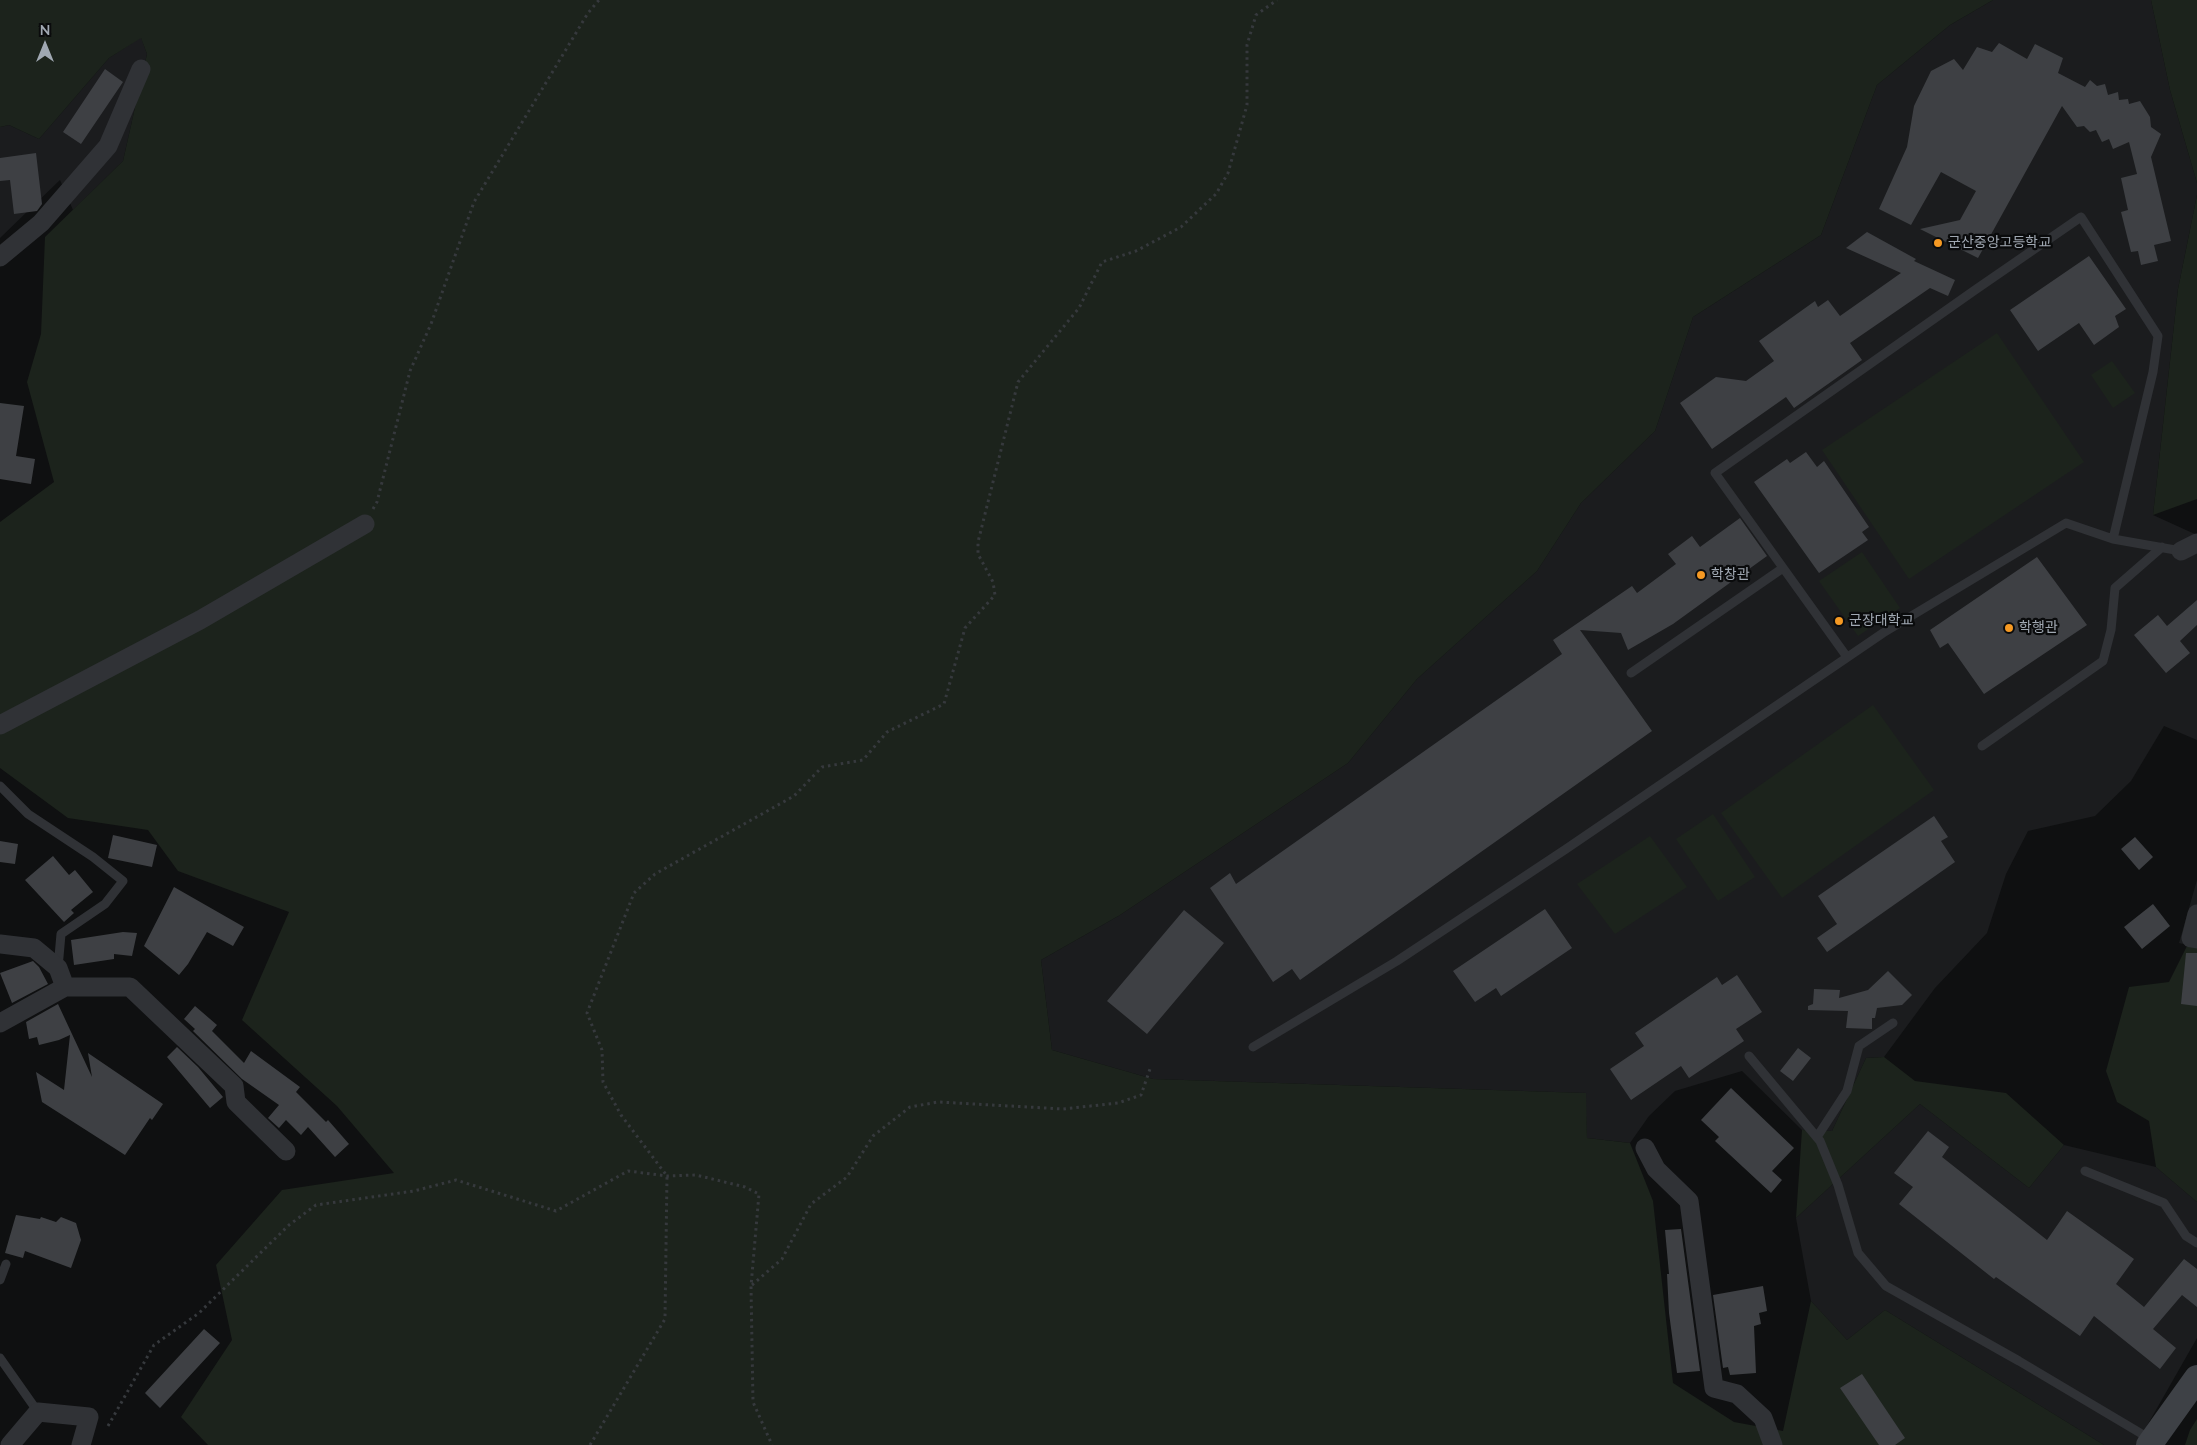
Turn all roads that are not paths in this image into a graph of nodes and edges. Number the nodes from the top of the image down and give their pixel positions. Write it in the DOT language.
graph roads {
  1 [pos="141,69"];
  2 [pos="0,257"];
  3 [pos="365,524"];
  4 [pos="2113,538"];
  5 [pos="2189,547"];
  6 [pos="2162,548"];
  7 [pos="1783,568"];
  8 [pos="1847,657"];
  9 [pos="1632,673"];
  10 [pos="0,725"];
  11 [pos="1982,746"];
  12 [pos="0,786"];
  13 [pos="2197,914"];
  14 [pos="2197,939"];
  15 [pos="0,944"];
  16 [pos="58,968"];
  17 [pos="65,987"];
  18 [pos="0,1023"];
  19 [pos="1894,1023"];
  20 [pos="1253,1047"];
  21 [pos="1749,1056"];
  22 [pos="1817,1138"];
  23 [pos="1645,1148"];
  24 [pos="286,1151"];
  25 [pos="2085,1171"];
  26 [pos="2197,1243"];
  27 [pos="6,1264"];
  28 [pos="0,1280"];
  29 [pos="0,1358"];
  30 [pos="2197,1378"];
  31 [pos="38,1412"];
  32 [pos="2151,1442"];
  33 [pos="10,1445"];
  34 [pos="81,1445"];
  35 [pos="1773,1445"];
  1 -- 2 [label="street"];
  3 -- 10 [label="street"];
  4 -- 6 [label="lane"];
  4 -- 7 [label="lane"];
  4 -- 8 [label="lane"];
  5 -- 6 [label="lane"];
  6 -- 11 [label="lane"];
  7 -- 8 [label="lane"];
  7 -- 9 [label="lane"];
  8 -- 20 [label="lane"];
  12 -- 16 [label="lane"];
  13 -- 14 [label="street"];
  15 -- 16 [label="street"];
  16 -- 17 [label="street"];
  17 -- 18 [label="street"];
  17 -- 24 [label="street"];
  19 -- 22 [label="lane"];
  21 -- 22 [label="lane"];
  22 -- 32 [label="lane"];
  23 -- 35 [label="street"];
  25 -- 26 [label="lane"];
  27 -- 28 [label="lane"];
  29 -- 31 [label="lane"];
  30 -- 32 [label="main road"];
  31 -- 33 [label="street"];
  31 -- 34 [label="street"];
}
